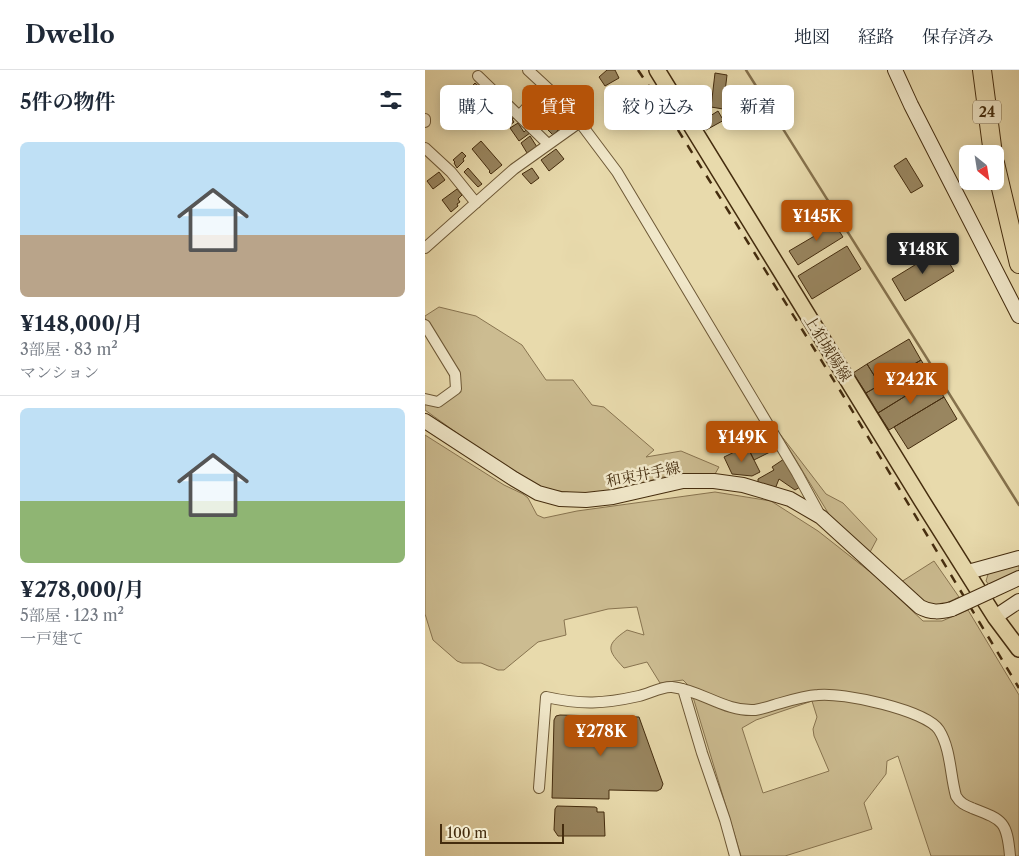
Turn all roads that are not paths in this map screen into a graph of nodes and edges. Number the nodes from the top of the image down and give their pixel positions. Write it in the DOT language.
graph roads {
  1 [pos="528,70"];
  2 [pos="657,70"];
  3 [pos="895,70"];
  4 [pos="982,70"];
  5 [pos="478,76"];
  6 [pos="545,85"];
  7 [pos="520,115"];
  8 [pos="568,130"];
  9 [pos="586,130"];
  10 [pos="548,144"];
  11 [pos="992,145"];
  12 [pos="425,148"];
  13 [pos="1001,190"];
  14 [pos="476,203"];
  15 [pos="425,248"];
  16 [pos="1019,264"];
  17 [pos="1019,316"];
  18 [pos="425,325"];
  19 [pos="425,398"];
  20 [pos="425,421"];
  21 [pos="821,517"];
  22 [pos="1019,558"];
  23 [pos="968,572"];
  24 [pos="1019,578"];
  25 [pos="1019,601"];
  26 [pos="995,617"];
  27 [pos="1019,649"];
  28 [pos="683,689"];
  29 [pos="539,788"];
  30 [pos="735,856"];
  31 [pos="1010,856"];
  1 -- 6 [label="street"];
  2 -- 23 [label="main road, 上狛城陽線"];
  3 -- 17 [label="main road"];
  4 -- 11 [label="highway, 24"];
  5 -- 7 [label="street"];
  7 -- 10 [label="street"];
  8 -- 10 [label="street"];
  9 -- 21 [label="street"];
  10 -- 14 [label="street"];
  12 -- 14 [label="street"];
  13 -- 16 [label="highway"];
  14 -- 15 [label="street"];
  18 -- 19 [label="street"];
  20 -- 21 [label="main road, 和束井手線"];
  21 -- 24 [label="main road, 和束井手線, bridge"];
  22 -- 23 [label="main road"];
  23 -- 26 [label="main road, 上狛城陽線"];
  25 -- 26 [label="main road"];
  26 -- 27 [label="main road, 上狛城陽線"];
  28 -- 29 [label="street"];
  28 -- 30 [label="street"];
  28 -- 31 [label="street"];
}
